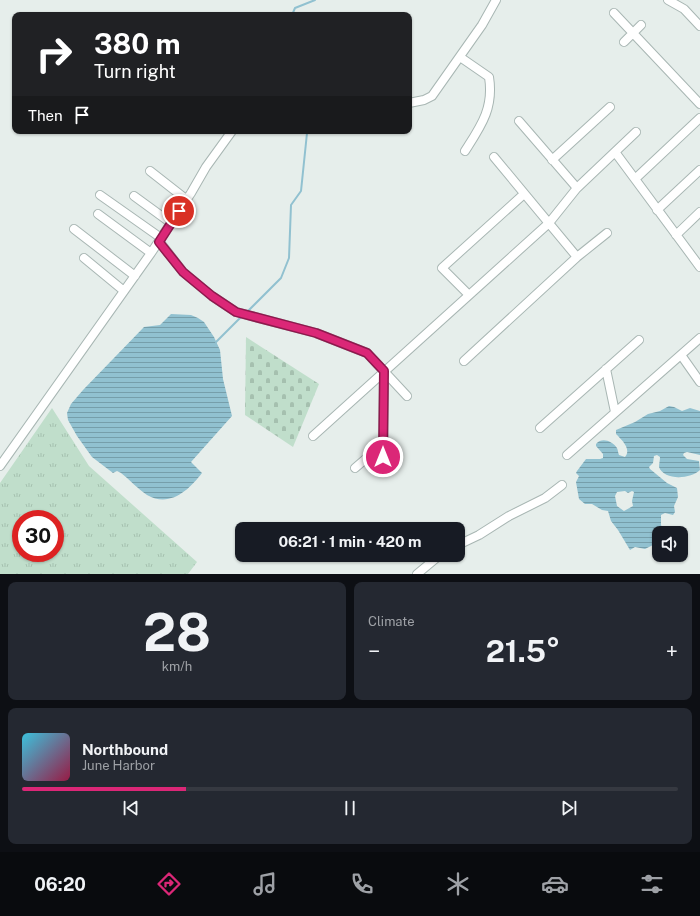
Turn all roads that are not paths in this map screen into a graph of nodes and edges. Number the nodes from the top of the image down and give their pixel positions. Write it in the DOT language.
graph roads {
  1 [pos="496,0"];
  2 [pos="668,0"];
  3 [pos="614,13"];
  4 [pos="641,25"];
  5 [pos="700,26"];
  6 [pos="633,33"];
  7 [pos="624,42"];
  8 [pos="460,57"];
  9 [pos="412,102"];
  10 [pos="700,104"];
  11 [pos="610,107"];
  12 [pos="700,118"];
  13 [pos="519,121"];
  14 [pos="636,132"];
  15 [pos="230,134"];
  16 [pos="464,151"];
  17 [pos="615,152"];
  18 [pos="494,157"];
  19 [pos="552,160"];
  20 [pos="700,170"];
  21 [pos="150,171"];
  22 [pos="634,179"];
  23 [pos="577,188"];
  24 [pos="524,194"];
  25 [pos="100,195"];
  26 [pos="134,196"];
  27 [pos="187,200"];
  28 [pos="657,210"];
  29 [pos="700,213"];
  30 [pos="98,214"];
  31 [pos="171,223"];
  32 [pos="549,223"];
  33 [pos="74,229"];
  34 [pos="607,233"];
  35 [pos="676,235"];
  36 [pos="160,240"];
  37 [pos="151,253"];
  38 [pos="577,257"];
  39 [pos="84,258"];
  40 [pos="700,267"];
  41 [pos="135,276"];
  42 [pos="124,290"];
  43 [pos="469,295"];
  44 [pos="700,338"];
  45 [pos="639,340"];
  46 [pos="681,355"];
  47 [pos="464,360"];
  48 [pos="606,369"];
  49 [pos="384,371"];
  50 [pos="700,382"];
  51 [pos="406,396"];
  52 [pos="615,412"];
  53 [pos="540,428"];
  54 [pos="313,436"];
  55 [pos="383,444"];
  56 [pos="567,455"];
  57 [pos="383,457"];
  58 [pos="0,466"];
  59 [pos="355,468"];
  60 [pos="562,485"];
  61 [pos="465,542"];
  62 [pos="432,562"];
  63 [pos="417,574"];
  1 -- 8 [label="street"];
  2 -- 5 [label="street"];
  3 -- 6 [label="street"];
  4 -- 6 [label="street"];
  6 -- 7 [label="street"];
  6 -- 10 [label="street"];
  8 -- 9 [label="street"];
  8 -- 16 [label="street"];
  11 -- 19 [label="street"];
  12 -- 22 [label="street"];
  13 -- 19 [label="street"];
  14 -- 17 [label="street"];
  15 -- 27 [label="street"];
  17 -- 22 [label="street"];
  17 -- 23 [label="street"];
  18 -- 24 [label="street"];
  19 -- 23 [label="street"];
  20 -- 28 [label="street"];
  21 -- 27 [label="street"];
  22 -- 28 [label="street"];
  23 -- 32 [label="street"];
  24 -- 32 [label="street"];
  24 -- 43 [label="street"];
  25 -- 36 [label="street"];
  26 -- 31 [label="street"];
  27 -- 31 [label="street"];
  28 -- 35 [label="street"];
  29 -- 35 [label="street"];
  30 -- 37 [label="street"];
  31 -- 36 [label="street"];
  32 -- 38 [label="street"];
  32 -- 43 [label="street"];
  33 -- 41 [label="street"];
  34 -- 38 [label="street"];
  35 -- 40 [label="street"];
  36 -- 37 [label="street"];
  36 -- 49 [label="street"];
  37 -- 41 [label="street"];
  38 -- 47 [label="street"];
  39 -- 42 [label="street"];
  41 -- 42 [label="street"];
  42 -- 58 [label="street"];
  43 -- 49 [label="street"];
  44 -- 46 [label="street"];
  45 -- 48 [label="street"];
  46 -- 50 [label="street"];
  46 -- 52 [label="street"];
  48 -- 52 [label="street"];
  48 -- 53 [label="street"];
  49 -- 51 [label="street"];
  49 -- 54 [label="street"];
  49 -- 55 [label="street"];
  52 -- 56 [label="street"];
  55 -- 57 [label="street"];
  55 -- 59 [label="street"];
  60 -- 61 [label="street"];
  62 -- 63 [label="street"];
}
